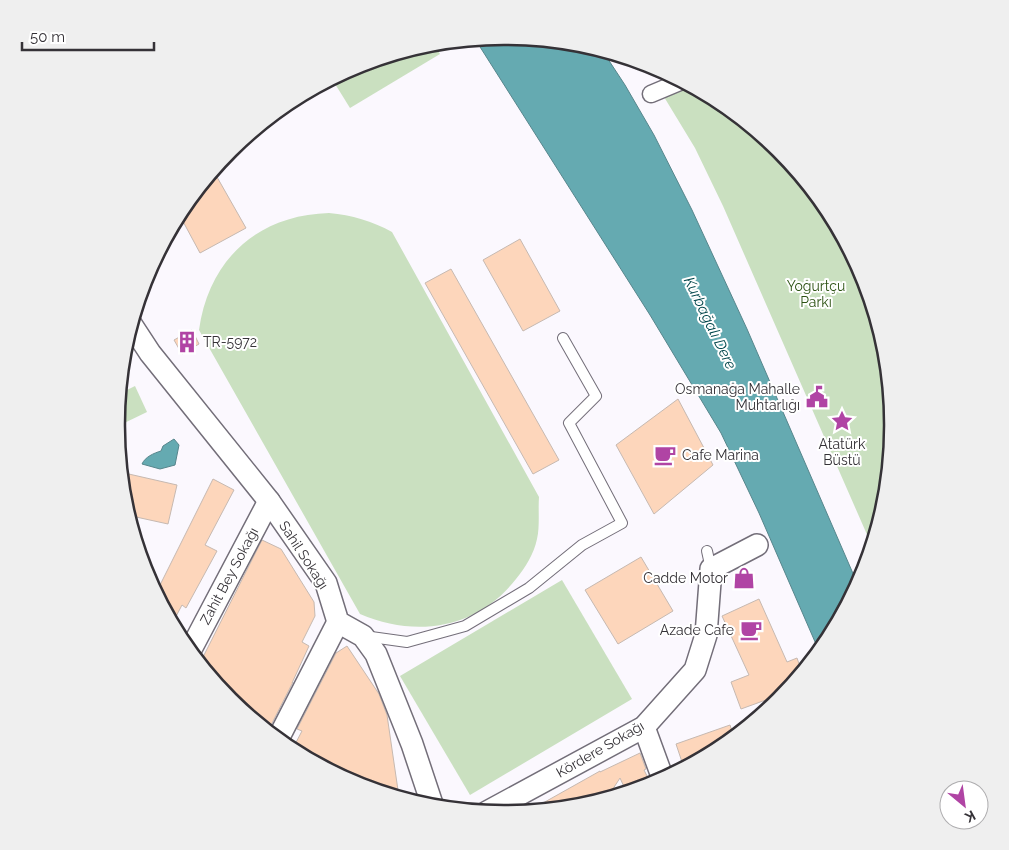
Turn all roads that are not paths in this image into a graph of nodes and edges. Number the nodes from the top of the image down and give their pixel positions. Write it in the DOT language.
graph roads {
  1 [pos="674,84"];
  2 [pos="651,94"];
  3 [pos="136,332"];
  4 [pos="563,338"];
  5 [pos="269,501"];
  6 [pos="756,545"];
  7 [pos="338,622"];
  8 [pos="362,636"];
  9 [pos="194,643"];
  10 [pos="644,727"];
  11 [pos="281,732"];
  12 [pos="660,772"];
  13 [pos="430,798"];
  14 [pos="500,805"];
  1 -- 2 [label="street"];
  3 -- 5 [label="street, Sahil Sokağı"];
  4 -- 8 [label="lane"];
  5 -- 7 [label="street, Sahil Sokağı"];
  5 -- 9 [label="street, Zahit Bey Sokağı"];
  6 -- 10 [label="street, Kördere Sokağı"];
  7 -- 8 [label="street"];
  7 -- 11 [label="street"];
  8 -- 13 [label="street"];
  10 -- 12 [label="street"];
  10 -- 14 [label="street, Kördere Sokağı"];
}
